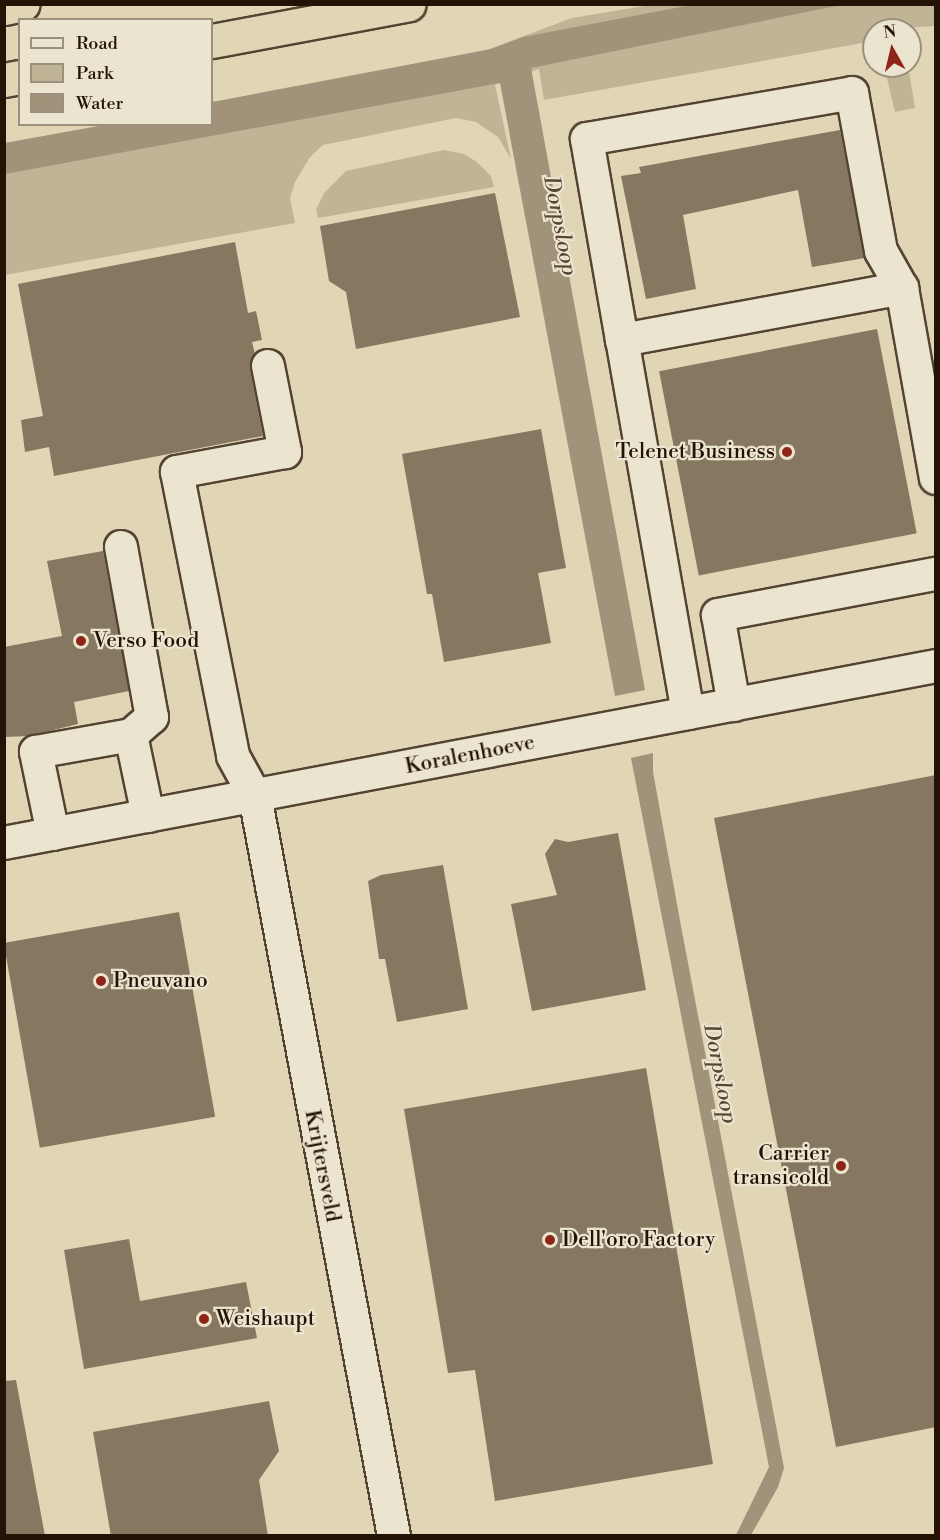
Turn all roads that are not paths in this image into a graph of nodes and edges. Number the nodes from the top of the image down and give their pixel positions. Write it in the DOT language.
graph roads {
  1 [pos="23,4"];
  2 [pos="409,4"];
  3 [pos="4,8"];
  4 [pos="213,41"];
  5 [pos="902,288"];
  6 [pos="622,340"];
  7 [pos="268,366"];
  8 [pos="936,478"];
  9 [pos="121,547"];
  10 [pos="936,574"];
  11 [pos="936,666"];
  12 [pos="734,705"];
  13 [pos="688,713"];
  14 [pos="131,735"];
  15 [pos="255,796"];
  16 [pos="148,816"];
  17 [pos="53,834"];
  18 [pos="4,843"];
  19 [pos="393,1536"];
  1 -- 3 [label="highway"];
  2 -- 4 [label="highway"];
  5 -- 6 [label="street"];
  5 -- 6 [label="street"];
  5 -- 8 [label="street"];
  6 -- 13 [label="street"];
  7 -- 15 [label="street, Krijtersveld"];
  9 -- 14 [label="street"];
  10 -- 12 [label="street"];
  11 -- 12 [label="street, Koralenhoeve"];
  12 -- 13 [label="street, Koralenhoeve"];
  13 -- 15 [label="street, Koralenhoeve"];
  14 -- 16 [label="street"];
  14 -- 17 [label="street"];
  15 -- 16 [label="street, Koralenhoeve"];
  15 -- 19 [label="street, Krijtersveld"];
  16 -- 17 [label="street, Koralenhoeve"];
  17 -- 18 [label="street, Koralenhoeve"];
}
